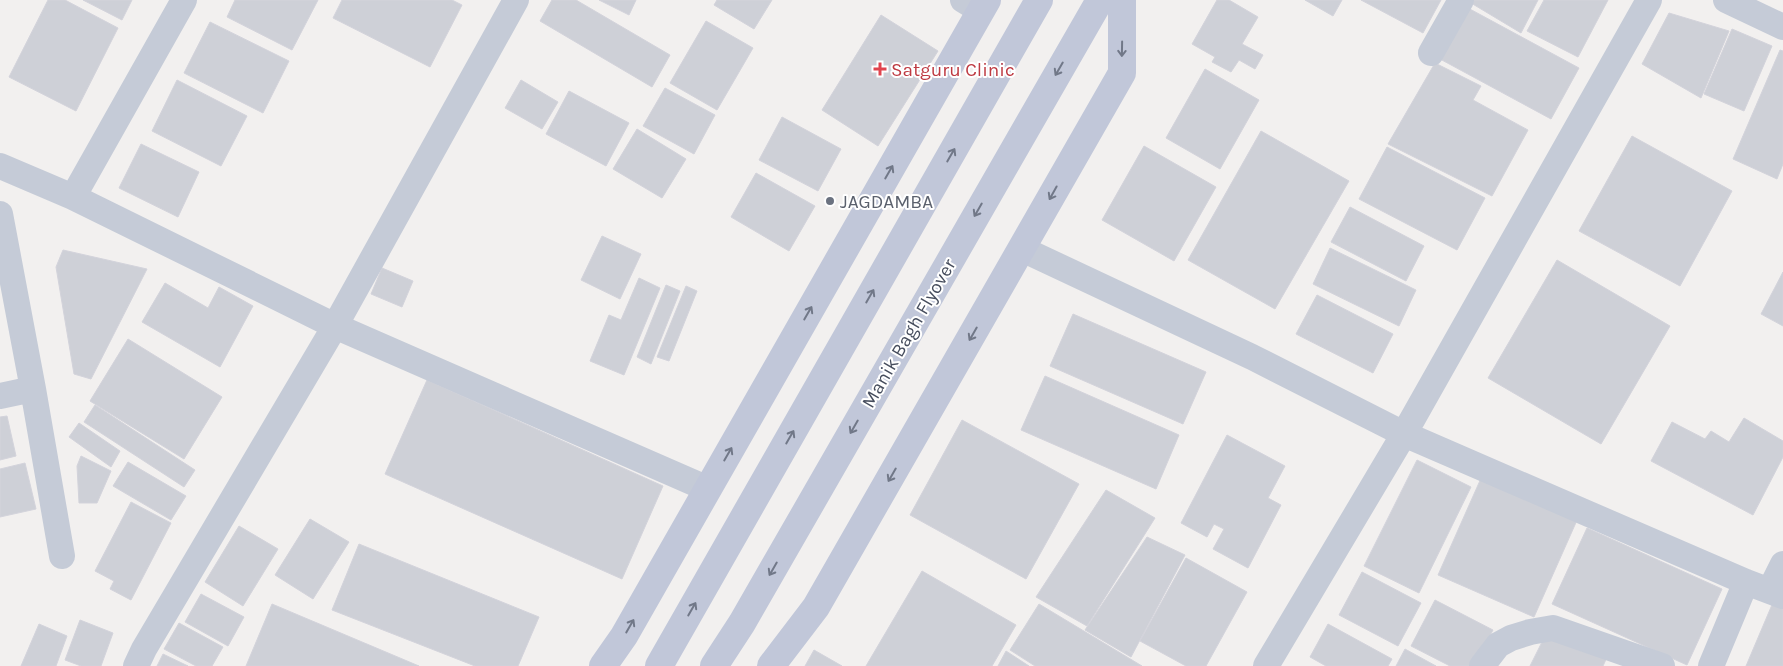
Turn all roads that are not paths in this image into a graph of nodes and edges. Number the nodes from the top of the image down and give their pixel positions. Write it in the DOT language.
graph roads {
  1 [pos="184,0"];
  2 [pos="516,0"];
  3 [pos="1100,0"];
  4 [pos="1122,0"];
  5 [pos="1461,0"];
  6 [pos="1649,0"];
  7 [pos="1726,0"];
  8 [pos="977,4"];
  9 [pos="1037,4"];
  10 [pos="1783,27"];
  11 [pos="1431,53"];
  12 [pos="0,166"];
  13 [pos="73,197"];
  14 [pos="0,214"];
  15 [pos="1022,249"];
  16 [pos="336,326"];
  17 [pos="33,390"];
  18 [pos="0,396"];
  19 [pos="1404,434"];
  20 [pos="708,489"];
  21 [pos="62,556"];
  22 [pos="1783,564"];
  23 [pos="1766,589"];
  24 [pos="136,666"];
  25 [pos="603,666"];
  26 [pos="659,666"];
  27 [pos="714,666"];
  28 [pos="772,666"];
  29 [pos="1266,666"];
  30 [pos="1482,666"];
  31 [pos="1662,666"];
  32 [pos="1711,666"];
  1 -- 13 [label="street"];
  2 -- 16 [label="street"];
  3 -- 27 [label="main road, Manik Bagh Flyover, one-way"];
  4 -- 15 [label="main road, one-way"];
  5 -- 11 [label="street"];
  6 -- 19 [label="street"];
  7 -- 10 [label="street"];
  20 -- 8 [label="main road, one-way"];
  26 -- 9 [label="main road, one-way"];
  12 -- 13 [label="street"];
  13 -- 16 [label="street"];
  14 -- 17 [label="street"];
  15 -- 19 [label="street"];
  15 -- 28 [label="main road, one-way"];
  16 -- 20 [label="street"];
  16 -- 24 [label="street"];
  17 -- 18 [label="street"];
  17 -- 21 [label="street"];
  19 -- 23 [label="street"];
  19 -- 29 [label="street"];
  25 -- 20 [label="main road, one-way"];
  22 -- 23 [label="street"];
  23 -- 32 [label="street"];
  30 -- 31 [label="street"];
}
